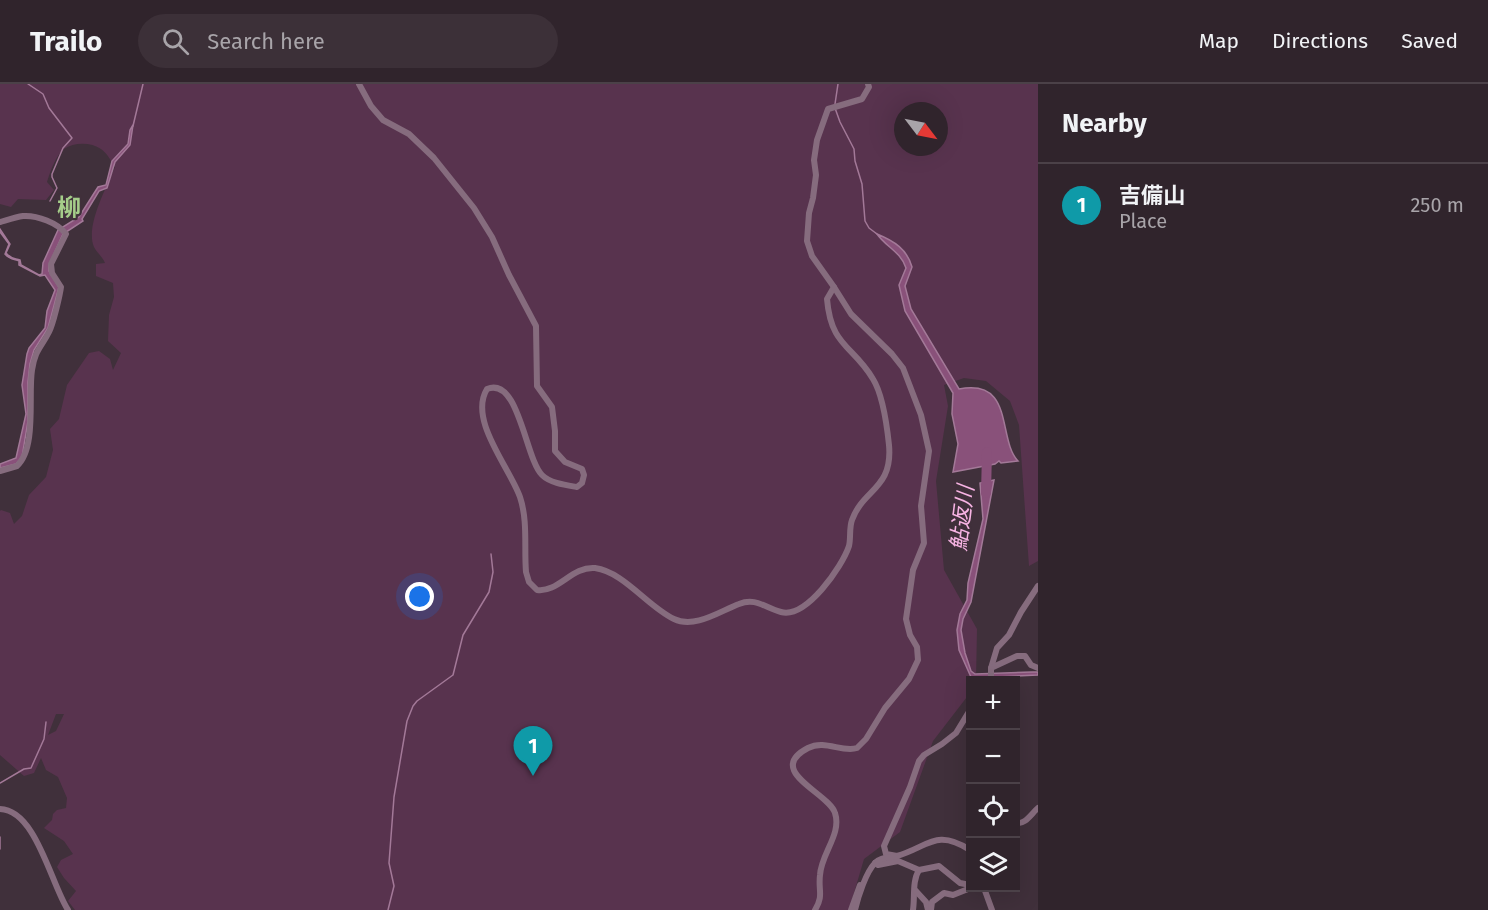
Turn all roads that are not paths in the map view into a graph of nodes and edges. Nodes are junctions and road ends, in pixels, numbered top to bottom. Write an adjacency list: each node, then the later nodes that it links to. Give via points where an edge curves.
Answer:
1 (359, 84): 4 (street, via 379,116 424,148 474,208 536,327 537,386 552,407 555,451 565,462 582,470 582,483 576,487 542,475 513,402 503,390 487,389 482,410 488,432 523,505 526,572 537,590 551,587 579,571 596,568 674,619 686,622 749,602 792,613 815,597 845,554 852,520 882,480 889,460 886,425 876,385 832,328 826,299)
2 (868, 84): 4 (street, via 862,99 828,109 817,140 807,241 812,256)
3 (0, 222): 5 (street, via 29,216 66,234 51,264 61,287 51,329 34,361 32,418 24,456 17,466)
4 (834, 287): 22 (street, via 851,314 903,368 921,415 929,451 921,506 924,543 914,570 906,619 918,651 916,666 857,748 809,747 792,765 801,781 836,815 835,831 820,870 821,898)
5 (0, 471)
6 (1038, 586): 8 (street, via 997,648)
7 (1038, 668): 8 (street, via 1023,655)
8 (991, 675)
9 (966, 717): 14 (street, via 956,733 919,761 884,846 886,854)
10 (1038, 808): 12 (street)
11 (0, 810): 21 (street, via 12,811 28,826)
12 (1020, 823)
13 (966, 845): 14 (street, via 929,841)
14 (897, 856): 15 (street, via 881,859)
15 (873, 866): 16 (street, via 898,861); 23 (street)
16 (918, 870): 17 (street, via 939,867); 18 (street)
17 (966, 884)
18 (915, 890): 24 (street); 25 (street)
19 (966, 890): 25 (street, via 953,895 944,893 932,902)
20 (985, 892): 26 (street)
21 (68, 910)
22 (815, 910)
23 (853, 910)
24 (913, 910)
25 (929, 910)
26 (992, 910)

